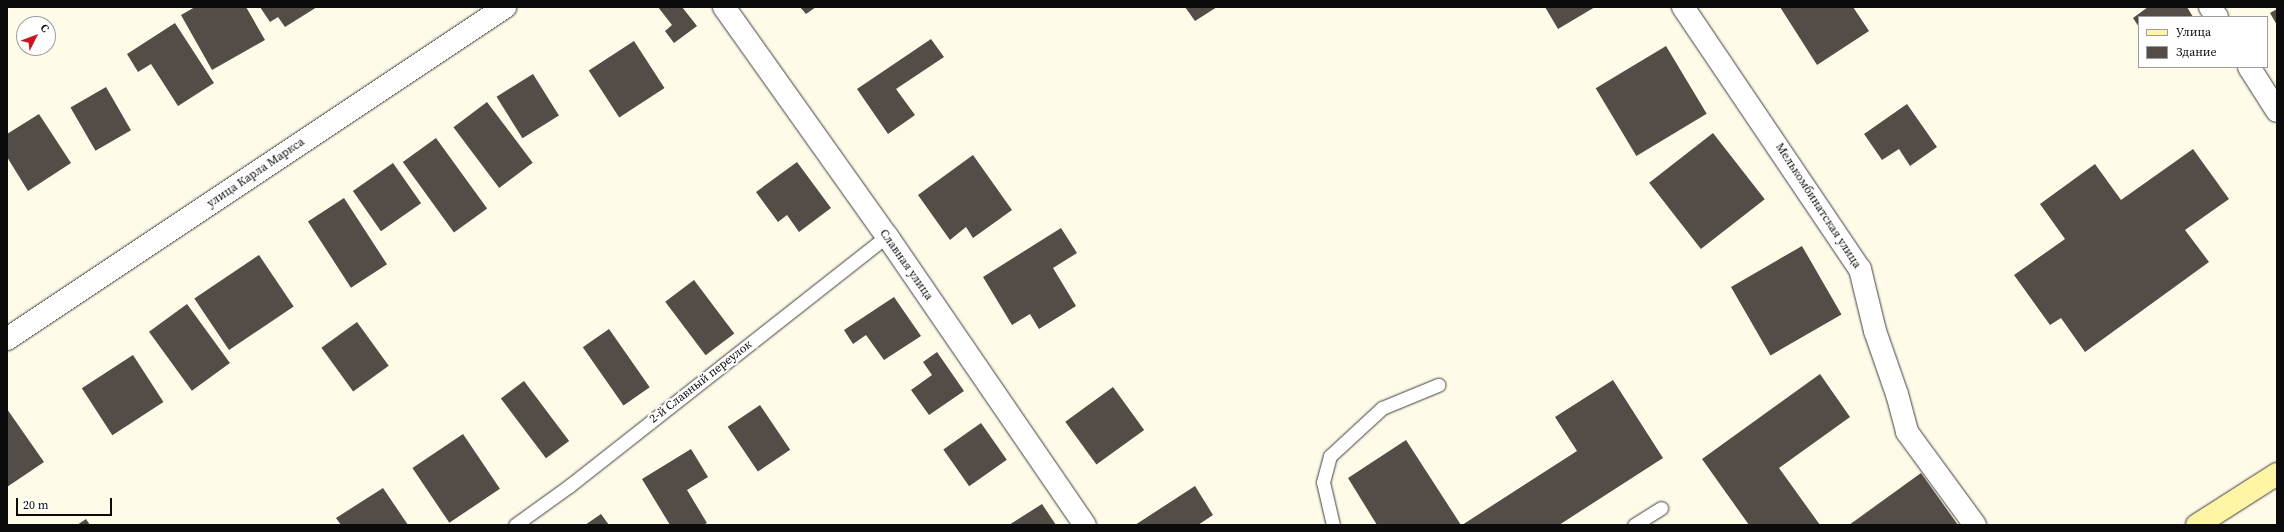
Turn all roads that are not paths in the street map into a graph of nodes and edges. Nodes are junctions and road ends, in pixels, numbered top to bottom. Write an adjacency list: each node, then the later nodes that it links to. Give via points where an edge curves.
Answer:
1 (505, 7): 9 (street, улица Карла Маркса)
2 (724, 7): 8 (street, Славная улица)
3 (1683, 7): 17 (street, Мелькомбинатская улица, via 1860,268 1875,331 1907,432)
4 (2210, 7): 5 (street)
5 (2216, 16)
6 (2250, 68): 7 (street)
7 (2277, 111)
8 (887, 236): 13 (lane, 2-й Славный переулок, via 569,486); 14 (street, Славная улица)
9 (7, 339)
10 (1438, 386): 15 (lane, via 1382,408 1330,456 1323,482)
11 (2277, 474): 18 (main road)
12 (1661, 508): 16 (lane)
13 (515, 525)
14 (1085, 525)
15 (1333, 525)
16 (1634, 525)
17 (1975, 525)
18 (2197, 525)

